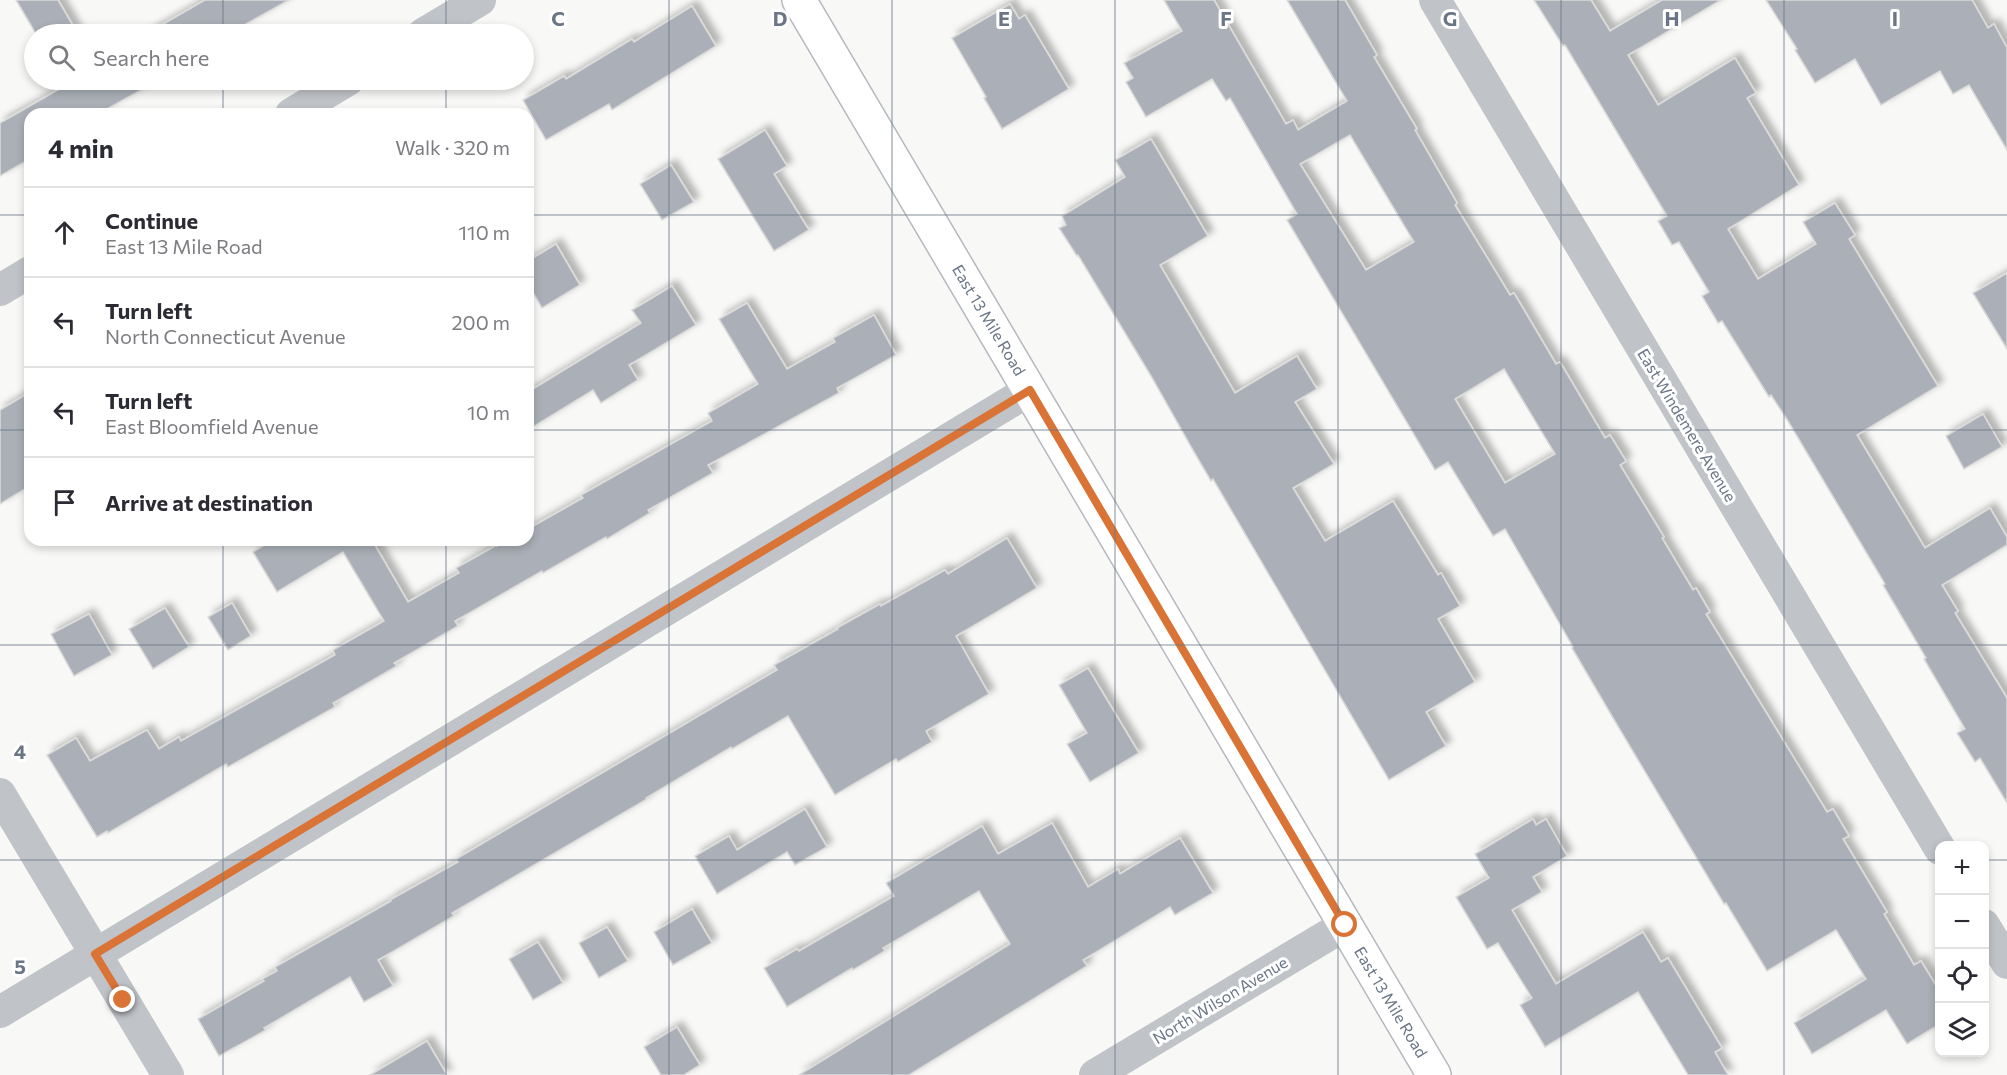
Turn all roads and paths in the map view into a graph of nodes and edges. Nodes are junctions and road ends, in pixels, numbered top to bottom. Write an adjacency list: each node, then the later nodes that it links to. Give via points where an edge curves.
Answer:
1 (480, 0): 4 (street)
2 (799, 0): 9 (main road, East 13 Mile Road)
3 (1435, 0): 11 (street, East Windemere Avenue)
4 (440, 24)
5 (331, 90): 6 (street)
6 (301, 108)
7 (24, 276): 8 (street)
8 (0, 290)
9 (1030, 390): 12 (main road, East 13 Mile Road); 14 (street)
10 (0, 794): 14 (street)
11 (1935, 841)
12 (1345, 925): 18 (street, North Wilson Avenue); 19 (main road, East 13 Mile Road)
13 (1989, 933): 15 (street)
14 (95, 954): 16 (street); 17 (street)
15 (2007, 963)
16 (0, 1012)
17 (168, 1075)
18 (1095, 1075)
19 (1434, 1075)

